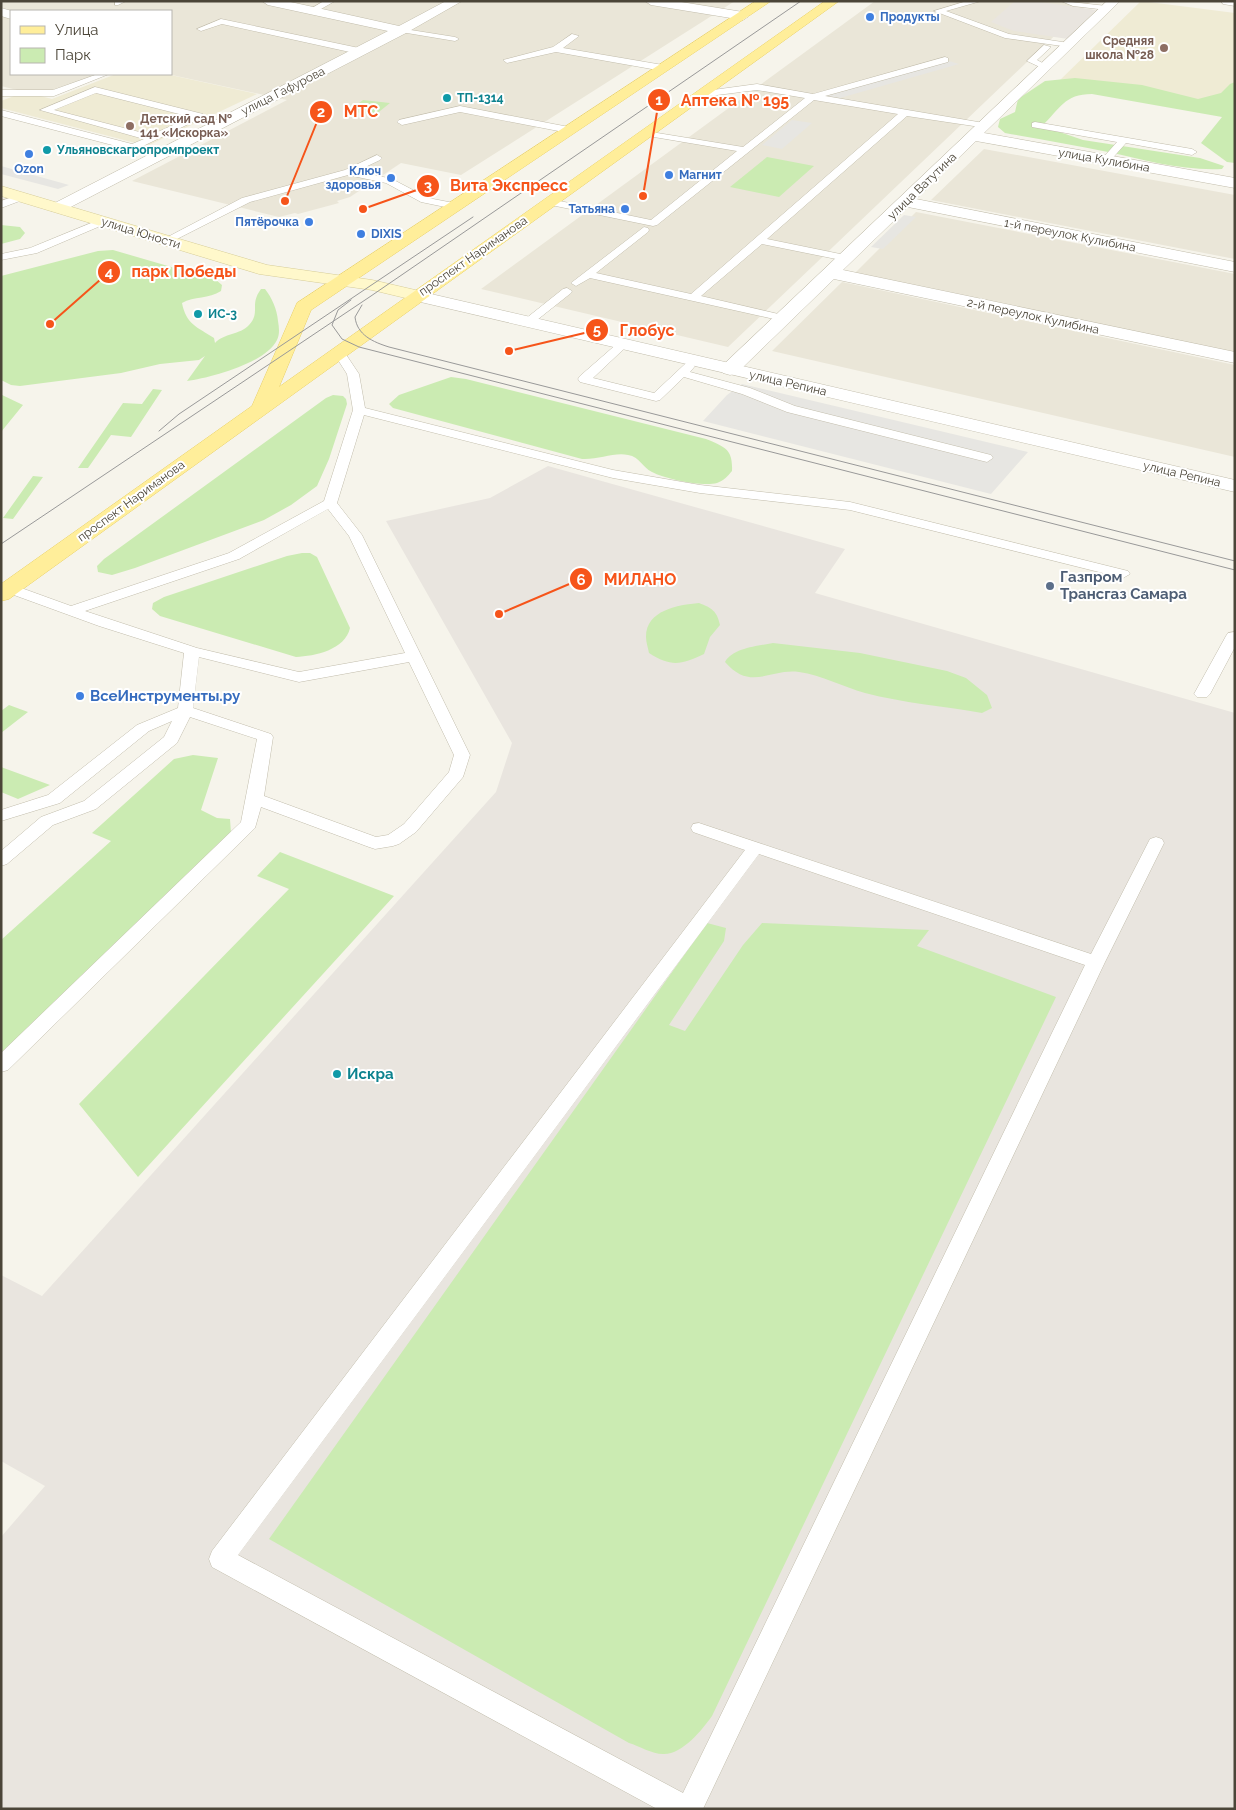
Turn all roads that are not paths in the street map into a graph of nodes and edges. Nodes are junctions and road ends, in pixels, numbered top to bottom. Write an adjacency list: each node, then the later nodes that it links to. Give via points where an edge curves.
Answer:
1 (268, 1): 12 (street)
2 (331, 1): 12 (lane)
3 (456, 1): 15 (street, улица Гафурова)
4 (651, 1): 13 (street)
5 (833, 1): 28 (main road, проспект Нариманова)
6 (977, 1): 18 (lane, via 938,11 1008,36)
7 (1065, 1): 11 (lane)
8 (1227, 1): 10 (street)
9 (762, 2): 13 (main road)
10 (1235, 2)
11 (1111, 4): 18 (street, улица Ватутина)
12 (311, 10): 15 (street)
13 (743, 16): 25 (main road)
14 (201, 29): 21 (lane, via 221,21)
15 (401, 30): 17 (lane); 21 (street, улица Гафурова)
16 (575, 36): 20 (lane)
17 (455, 39)
18 (1068, 45): 24 (street, улица Ватутина)
19 (1047, 47): 24 (lane, via 1031,62)
20 (556, 49): 22 (lane); 25 (lane)
21 (359, 51): 42 (street, улица Гафурова)
22 (507, 60)
23 (945, 60): 29 (lane)
24 (1046, 67): 35 (street, улица Ватутина)
25 (663, 68): 34 (main road)
26 (103, 75): 27 (lane, via 54,93)
27 (1, 93)
28 (702, 94): 29 (lane, via 757,87); 36 (main road, проспект Нариманова)
29 (812, 97): 31 (lane); 40 (lane)
30 (1, 113): 39 (lane)
31 (905, 113): 35 (lane); 56 (lane)
32 (402, 122): 34 (lane, via 460,109)
33 (1035, 125): 38 (lane)
34 (569, 130): 52 (main road)
35 (979, 131): 44 (street, улица Кулибина); 50 (street, улица Ватутина)
36 (648, 132): 40 (lane); 49 (main road, проспект Нариманова)
37 (152, 138): 37 (lane, via 200,116 96,90 46,110); 39 (lane)
38 (1124, 140): 41 (lane); 44 (lane)
39 (133, 147): 42 (lane)
40 (745, 150): 49 (lane, via 653,223)
41 (1192, 152)
42 (160, 154): 53 (street, улица Гафурова)
43 (377, 158): 45 (lane)
44 (1106, 160): 46 (street, улица Кулибина)
45 (348, 172): 52 (lane, via 389,181 425,200); 57 (lane, via 246,200)
46 (1235, 183)
47 (1, 191): 48 (main road, улица Юности)
48 (21, 197): 51 (lane); 53 (main road, улица Юности)
49 (550, 202): 66 (main road, проспект Нариманова)
50 (906, 202): 59 (street, улица Ватутина); 60 (street, 1-й переулок Кулибина)
51 (1, 205)
52 (455, 206): 63 (main road)
53 (56, 208): 54 (main road, улица Юности)
54 (101, 222): 57 (main road, улица Юности); 58 (lane, via 33,251)
55 (644, 230): 62 (lane)
56 (759, 240): 59 (lane); 67 (lane)
57 (165, 241): 63 (main road, улица Юности, via 265,270)
58 (1, 257)
59 (846, 258): 61 (street, улица Ватутина)
60 (1235, 267)
61 (831, 273): 68 (street, улица Ватутина); 72 (street, 2-й переулок Кулибина)
62 (588, 274): 64 (lane); 67 (lane)
63 (341, 281): 66 (main road, улица Репина); 75 (main road, via 302,307)
64 (576, 283)
65 (567, 290): 69 (lane)
66 (418, 296): 69 (street, улица Репина); 71 (main road, проспект Нариманова)
67 (693, 298): 68 (lane)
68 (783, 318): 74 (street, улица Ватутина)
69 (528, 322): 70 (street, улица Репина)
70 (623, 344): 73 (street, улица Репина); 73 (lane, via 584,379 656,397)
71 (339, 352): 75 (main road, проспект Нариманова); 76 (lane, via 353,374)
72 (1235, 358)
73 (688, 367): 74 (street, улица Репина); 77 (lane, via 791,409)
74 (730, 369): 78 (street, улица Репина)
75 (261, 407): 81 (main road, проспект Нариманова)
76 (360, 410): 79 (lane); 80 (lane, via 613,474 700,489 850,506)
77 (986, 458)
78 (1235, 486)
79 (330, 503): 82 (lane, via 234,556); 85 (lane, via 355,535)
80 (1123, 574)
81 (5, 591): 82 (lane)
82 (71, 611): 84 (lane)
83 (1235, 636): 86 (lane)
84 (192, 651): 85 (lane, via 299,676); 87 (lane)
85 (415, 656): 88 (lane, via 462,754 457,773 410,828 394,840 375,843)
86 (1202, 694)
87 (185, 710): 88 (lane, via 264,737); 89 (lane, via 143,728 54,800); 93 (lane, via 170,740 90,805 47,821)
88 (255, 800): 95 (lane, via 249,824)
89 (1, 816)
90 (699, 828): 92 (lane)
91 (1156, 843): 94 (lane)
92 (756, 847): 94 (lane); 96 (lane, via 221,1559)
93 (1, 860)
94 (1096, 962): 96 (lane)
95 (1, 1064)
96 (687, 1809)

